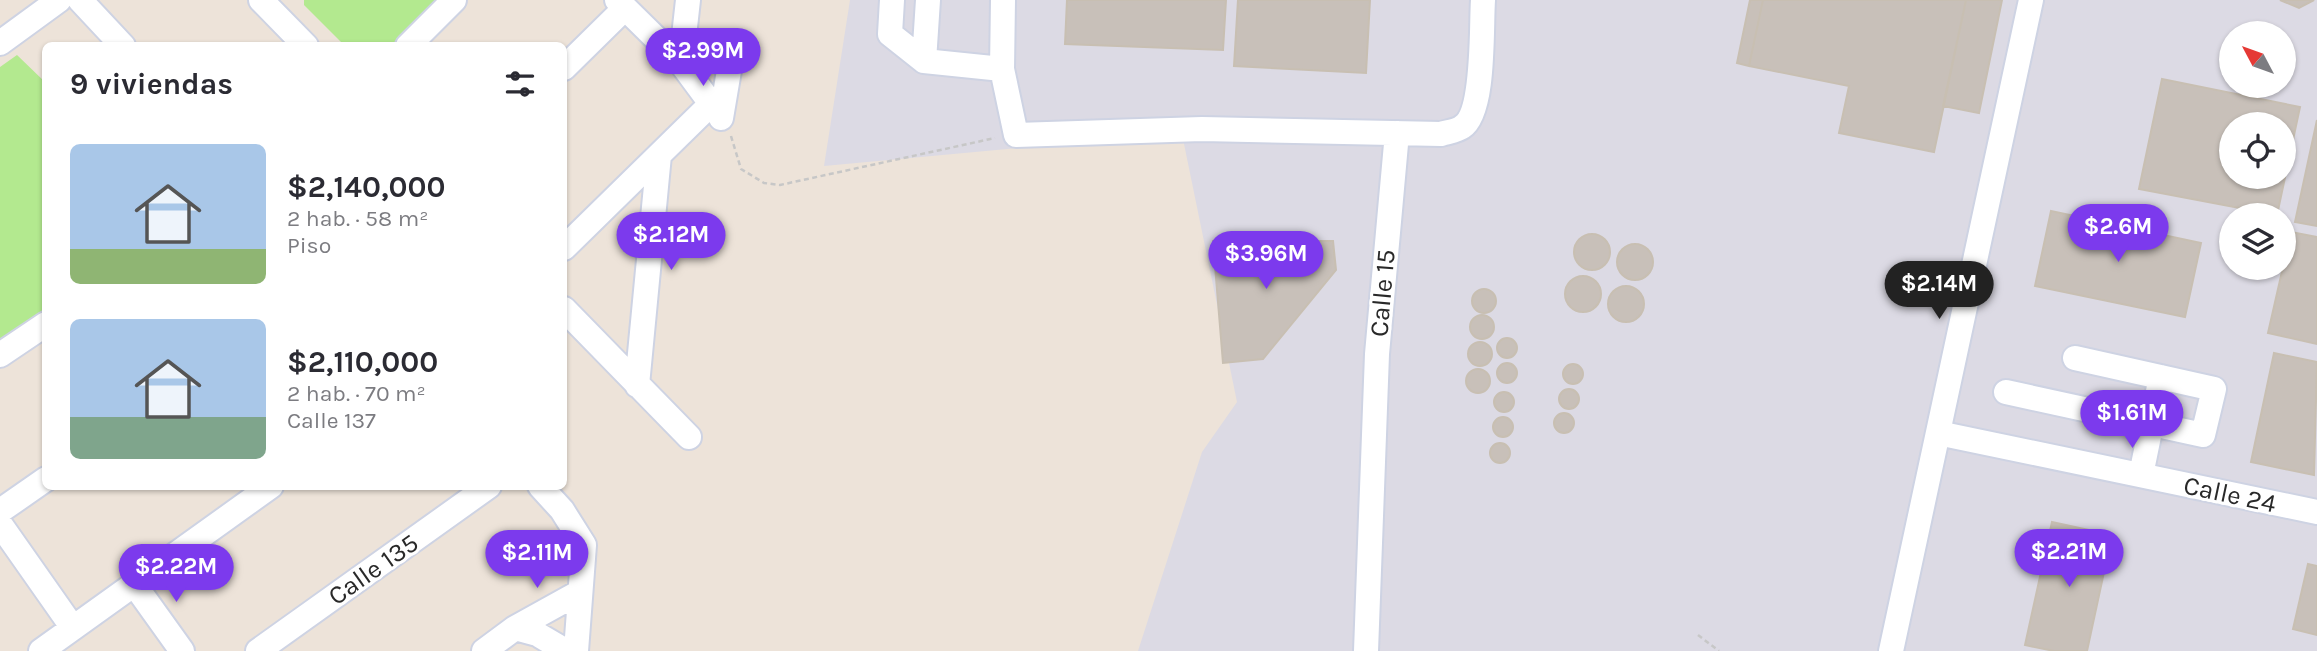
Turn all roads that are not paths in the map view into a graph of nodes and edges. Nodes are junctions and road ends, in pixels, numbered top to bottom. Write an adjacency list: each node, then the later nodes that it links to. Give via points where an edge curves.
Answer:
1 (59, 0): 15 (street)
2 (80, 0): 12 (street)
3 (454, 0): 14 (street)
4 (688, 0): 17 (street)
5 (892, 0): 16 (street, via 890,34)
6 (928, 0): 16 (street)
7 (1003, 0): 19 (street)
8 (1483, 0): 21 (street, via 1472,116 1462,127 1441,134)
9 (2031, 0): 32 (street)
10 (273, 4): 13 (street)
11 (621, 4): 17 (street); 18 (street)
12 (119, 42)
13 (303, 42)
14 (412, 42)
15 (0, 43)
16 (924, 61): 19 (street)
17 (681, 63): 20 (street); 20 (street, via 733,47)
18 (567, 65)
19 (1002, 69): 21 (street, via 1016,135 1202,129)
20 (716, 111): 22 (street)
21 (1397, 133): 52 (street, Calle 15, via 1377,354)
22 (659, 155): 23 (street); 29 (street)
23 (567, 245)
24 (567, 312): 29 (street)
25 (42, 327): 26 (street)
26 (0, 355)
27 (2076, 358): 28 (street)
28 (2161, 377): 31 (street); 31 (street, via 2214,389 2203,435)
29 (638, 385): 33 (street)
30 (2006, 392): 31 (street)
31 (2151, 424): 34 (street)
32 (1938, 433): 34 (street, Calle 24); 53 (street)
33 (689, 437)
34 (2141, 475): 40 (street, Calle 24)
35 (42, 482): 39 (street)
36 (265, 490): 42 (street)
37 (483, 490): 48 (street, Calle 135)
38 (544, 490): 43 (street, via 584,545)
39 (0, 511)
40 (2317, 512)
41 (0, 524): 44 (street)
42 (134, 584): 44 (street); 47 (street)
43 (580, 592): 45 (street); 51 (street)
44 (74, 628): 46 (street)
45 (515, 628): 49 (street); 50 (street, via 537,634)
46 (41, 651)
47 (182, 651)
48 (258, 651)
49 (484, 651)
50 (566, 651)
51 (576, 651)
52 (1366, 651)
53 (1891, 651)

